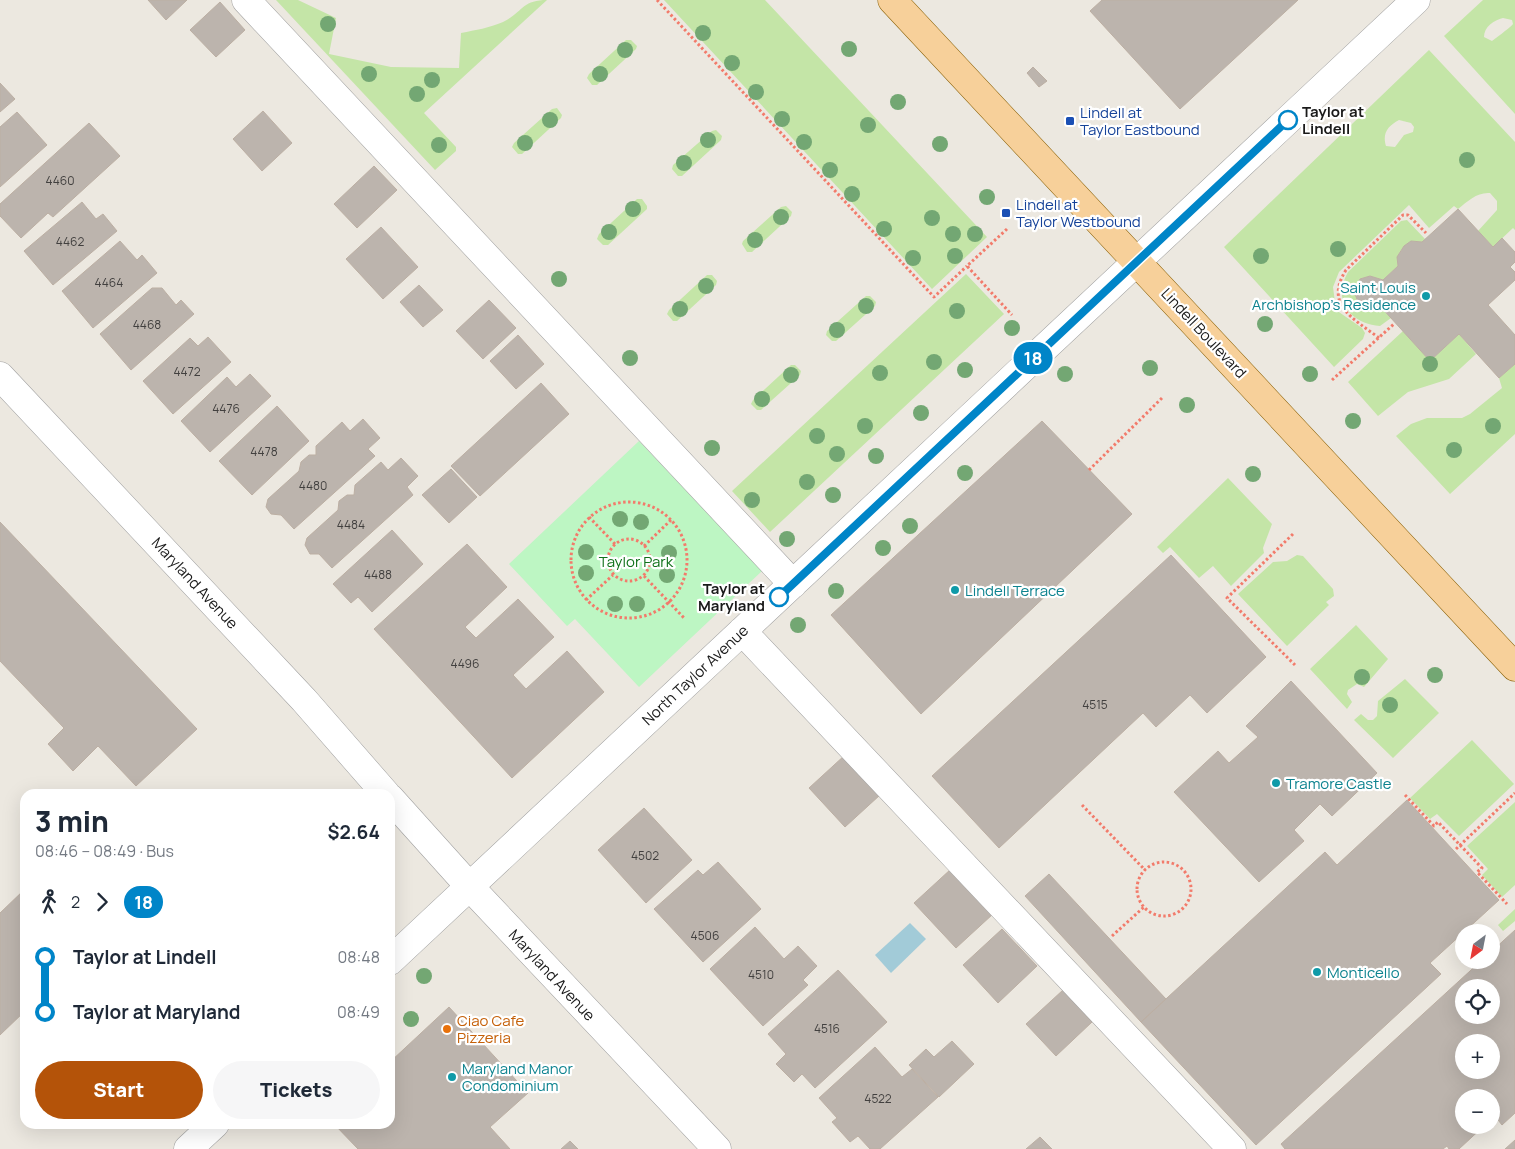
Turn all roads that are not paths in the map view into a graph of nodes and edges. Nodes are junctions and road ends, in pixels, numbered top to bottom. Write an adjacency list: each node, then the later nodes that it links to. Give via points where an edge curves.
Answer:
1 (246, 0): 6 (street)
2 (892, 0): 4 (main road, Lindell Boulevard)
3 (1416, 0): 4 (street, North Taylor Avenue)
4 (1137, 261): 6 (street, North Taylor Avenue); 8 (main road, Lindell Boulevard)
5 (0, 376): 9 (street, Maryland Avenue, via 304,700)
6 (793, 584): 7 (street, North Taylor Avenue)
7 (742, 631): 11 (street, North Taylor Avenue); 16 (street)
8 (1515, 666)
9 (382, 789)
10 (395, 804): 11 (street, Maryland Avenue)
11 (470, 887): 12 (street, North Taylor Avenue); 15 (street, Maryland Avenue)
12 (395, 956)
13 (210, 1129): 14 (street)
14 (188, 1149)
15 (717, 1149)
16 (1232, 1149)

